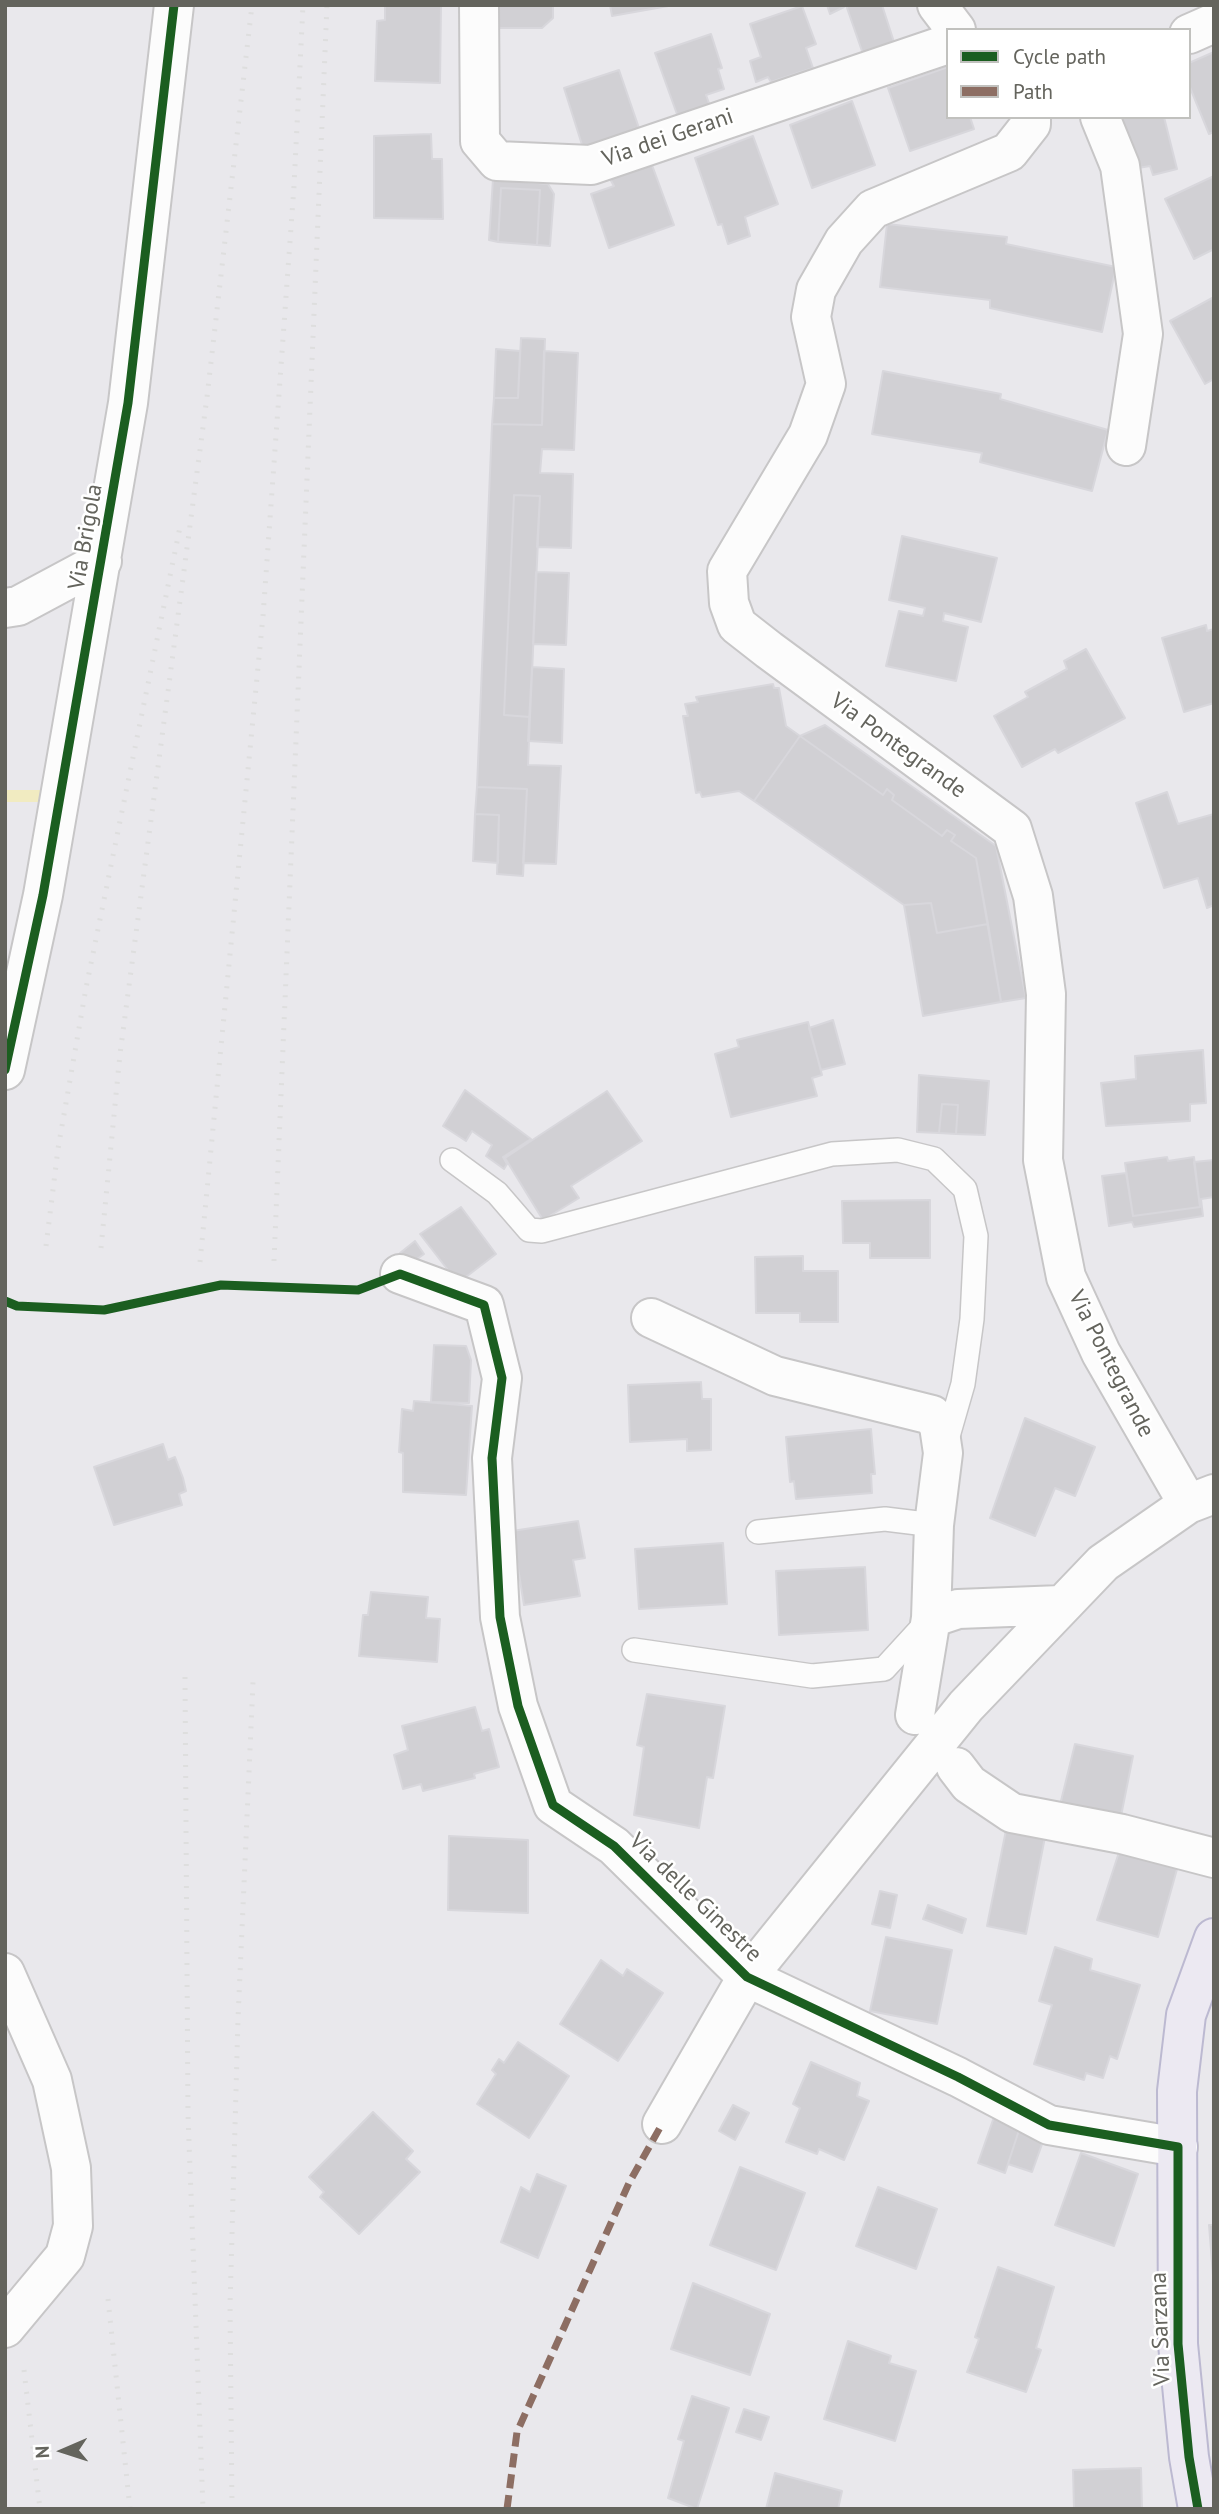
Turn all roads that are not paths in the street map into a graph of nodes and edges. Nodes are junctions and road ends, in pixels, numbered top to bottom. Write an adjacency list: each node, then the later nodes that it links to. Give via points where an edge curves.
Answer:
1 (174, 5): 11 (street, Via Brigola, via 128,403)
2 (479, 5): 7 (street, Via dei Gerani, via 480,141 497,161 590,165)
3 (937, 5): 5 (street)
4 (1214, 23): 6 (street)
5 (954, 28)
6 (1191, 33)
7 (946, 45)
8 (1031, 119): 18 (street, Via Pontegrande, via 1009,152 873,209 844,241 816,290 811,317 826,384 808,435 727,571 729,603 737,625 1012,829 1033,896 1046,994 1043,1160 1066,1277 1101,1353)
9 (1101, 119): 10 (street, via 1120,166 1143,334)
10 (1126, 446)
11 (102, 561): 12 (street, via 18,606); 13 (street, Via Brigola, via 43,895)
12 (5, 608)
13 (5, 1070)
14 (452, 1160): 17 (lane, via 497,1193 529,1230 542,1231 832,1154 898,1150 934,1159 965,1189 976,1236 963,1384)
15 (400, 1274): 29 (street, Via delle Ginestre, via 484,1305 502,1378 492,1458 500,1617 518,1706 553,1805 614,1846)
16 (651, 1318): 17 (street, via 775,1377 932,1415 939,1426)
17 (943, 1453): 19 (street)
18 (1201, 1499): 21 (street, via 1103,1563)
19 (934, 1525): 20 (lane, via 885,1520); 22 (street)
20 (758, 1532)
21 (1061, 1605): 22 (street, via 958,1609); 29 (street, via 924,1756)
22 (930, 1618): 23 (lane, via 884,1669 812,1676); 24 (street)
23 (634, 1650)
24 (915, 1715)
25 (956, 1767): 26 (street, via 969,1784 1012,1813)
26 (1214, 1858)
27 (1214, 1938): 31 (main road, Via Sarzana, via 1185,2015 1177,2091)
28 (5, 1973): 32 (street, via 52,2080 71,2168 73,2226 65,2256)
29 (747, 1978): 30 (street); 31 (street, Via delle Ginestre, via 1049,2125)
30 (662, 2124)
31 (1178, 2147): 33 (main road, Via Sarzana, via 1178,2344)
32 (5, 2328)
33 (1198, 2509)

